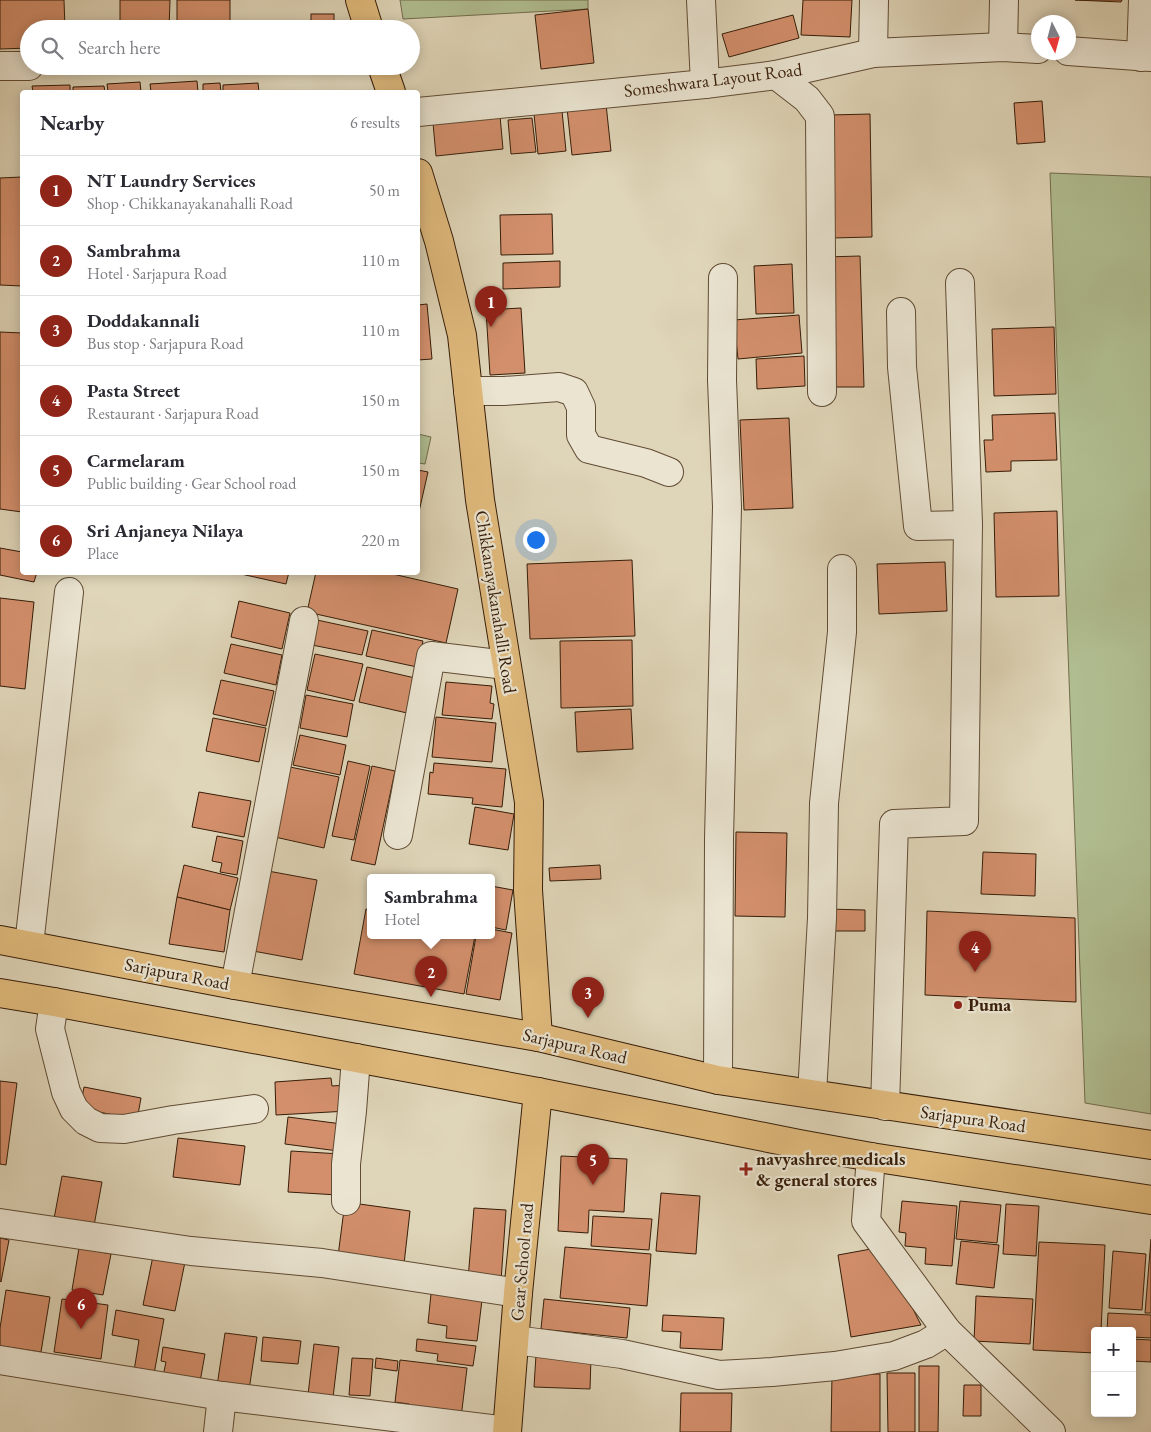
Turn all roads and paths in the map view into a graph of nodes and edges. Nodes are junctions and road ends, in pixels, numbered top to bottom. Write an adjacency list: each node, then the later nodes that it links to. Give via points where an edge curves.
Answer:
1 (360, 0): 6 (main road)
2 (701, 0): 16 (street)
3 (874, 0): 10 (street)
4 (1004, 0): 7 (street)
5 (1143, 0): 11 (street)
6 (366, 20)
7 (1003, 47): 8 (street, Someshwara Layout Road); 10 (street, Someshwara Layout Road)
8 (1031, 49)
9 (1076, 52): 11 (street)
10 (873, 53): 15 (street, Someshwara Layout Road)
11 (1146, 57)
12 (0, 66): 13 (street)
13 (20, 66)
14 (385, 75): 17 (main road)
15 (776, 75): 16 (street, Someshwara Layout Road); 24 (street, via 808,99 820,116)
16 (705, 84): 18 (street, Someshwara Layout Road)
17 (390, 90)
18 (420, 112)
19 (420, 179): 23 (main road, Chikkanayakanahalli Road, via 462,335)
20 (723, 278): 39 (street, via 722,380 727,507 719,839)
21 (960, 283): 26 (street)
22 (901, 312): 26 (street, via 902,366 918,526)
23 (468, 391): 25 (street, via 559,388 574,392 581,407 581,435 589,449); 30 (main road, Chikkanayakanahalli Road, via 480,500)
24 (822, 392)
25 (669, 472)
26 (968, 525): 42 (street, via 964,821 894,824)
27 (842, 570): 41 (street, via 842,632 824,803 822,918)
28 (69, 592): 33 (street)
29 (304, 621): 34 (street)
30 (506, 665): 31 (street, via 431,656); 37 (main road, Chikkanayakanahalli Road, via 529,802 528,890)
31 (398, 835)
32 (0, 940): 33 (main road, Sarjapura Road)
33 (29, 945): 34 (main road, Sarjapura Road)
34 (235, 985): 37 (main road, Sarjapura Road)
35 (0, 993): 36 (main road)
36 (54, 1002): 38 (main road); 43 (street, via 50,1029 66,1092 74,1109 86,1121 100,1128 124,1129)
37 (538, 1036): 39 (main road, Sarjapura Road)
38 (356, 1058): 40 (main road); 47 (street, via 346,1164)
39 (718, 1080): 41 (main road, Sarjapura Road)
40 (538, 1092): 45 (main road); 49 (main road, Gear School road)
41 (812, 1094): 42 (main road, Sarjapura Road)
42 (885, 1106): 44 (main road, Sarjapura Road)
43 (254, 1109)
44 (1151, 1145)
45 (872, 1157): 46 (main road); 50 (street, via 866,1221)
46 (1151, 1200)
47 (346, 1202)
48 (0, 1223): 49 (street, via 191,1251 322,1263)
49 (518, 1293): 51 (main road, Gear School road)
50 (947, 1331): 51 (street, via 926,1344 894,1356 772,1372 719,1375 622,1354); 56 (street)
51 (515, 1340): 55 (main road, Gear School road)
52 (0, 1360): 53 (street)
53 (222, 1396): 54 (street); 55 (street)
54 (218, 1432)
55 (507, 1432)
56 (1051, 1432)

